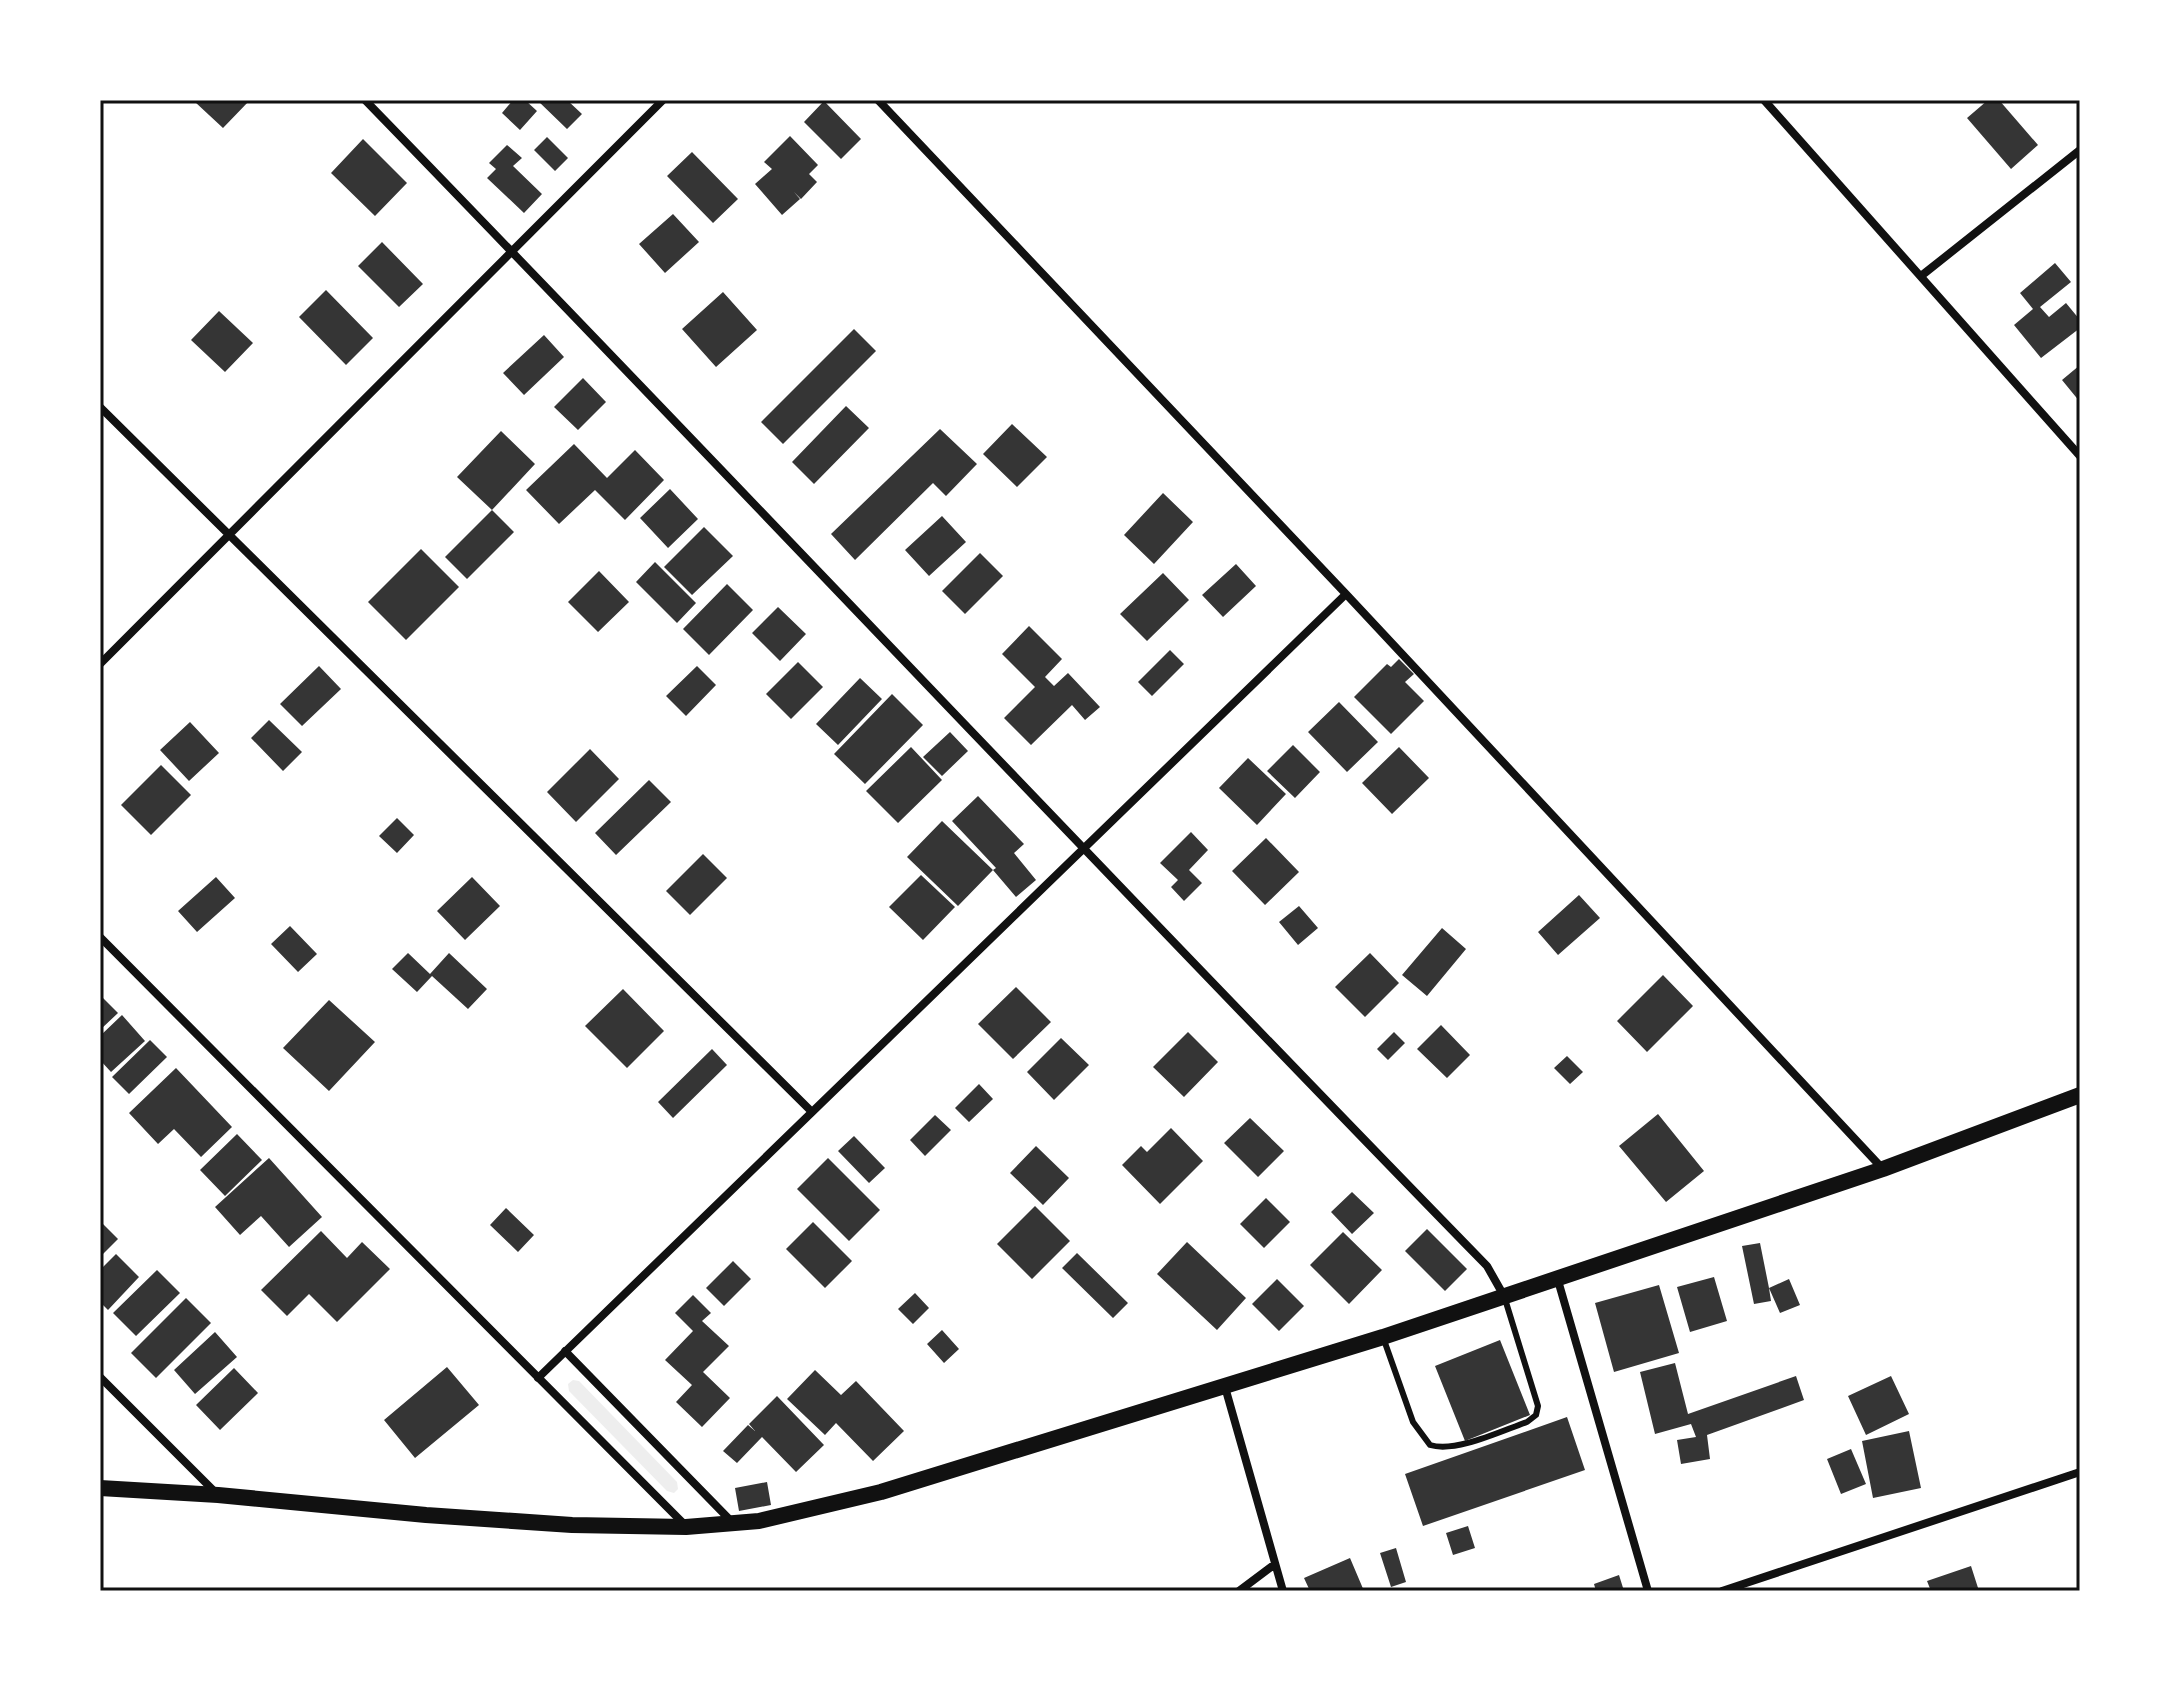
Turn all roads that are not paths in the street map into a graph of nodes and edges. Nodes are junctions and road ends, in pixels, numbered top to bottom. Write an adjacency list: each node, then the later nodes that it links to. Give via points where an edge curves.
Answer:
1 (365, 100): 6 (street)
2 (663, 100): 6 (street)
3 (878, 100): 11 (street)
4 (1764, 100): 7 (street)
5 (2080, 150): 7 (street)
6 (512, 251): 10 (street); 13 (street)
7 (1921, 276): 9 (street)
8 (100, 407): 10 (street)
9 (2080, 456)
10 (229, 536): 12 (street); 16 (street)
11 (1346, 594): 13 (street); 17 (street)
12 (100, 664)
13 (1085, 847): 16 (street); 19 (street, via 1487,1266)
14 (100, 937): 23 (street)
15 (2080, 1095): 17 (main road)
16 (812, 1112): 21 (street)
17 (1883, 1169): 18 (main road)
18 (1557, 1277): 19 (main road); 33 (street)
19 (1504, 1296): 20 (main road); 20 (lane, via 1538,1406 1527,1422 1462,1444 1430,1445 1413,1422)
20 (1383, 1337): 24 (main road)
21 (565, 1351): 23 (street); 28 (street)
22 (100, 1377): 27 (street)
23 (538, 1378): 29 (street)
24 (1225, 1387): 28 (main road, via 881,1492); 30 (street)
25 (2080, 1472): 34 (street)
26 (100, 1488): 27 (main road)
27 (218, 1495): 29 (main road, via 572,1525)
28 (734, 1524): 29 (main road)
29 (686, 1527)
30 (1275, 1564): 31 (street); 32 (street)
31 (1239, 1591)
32 (1283, 1591)
33 (1648, 1591)
34 (1722, 1591)

